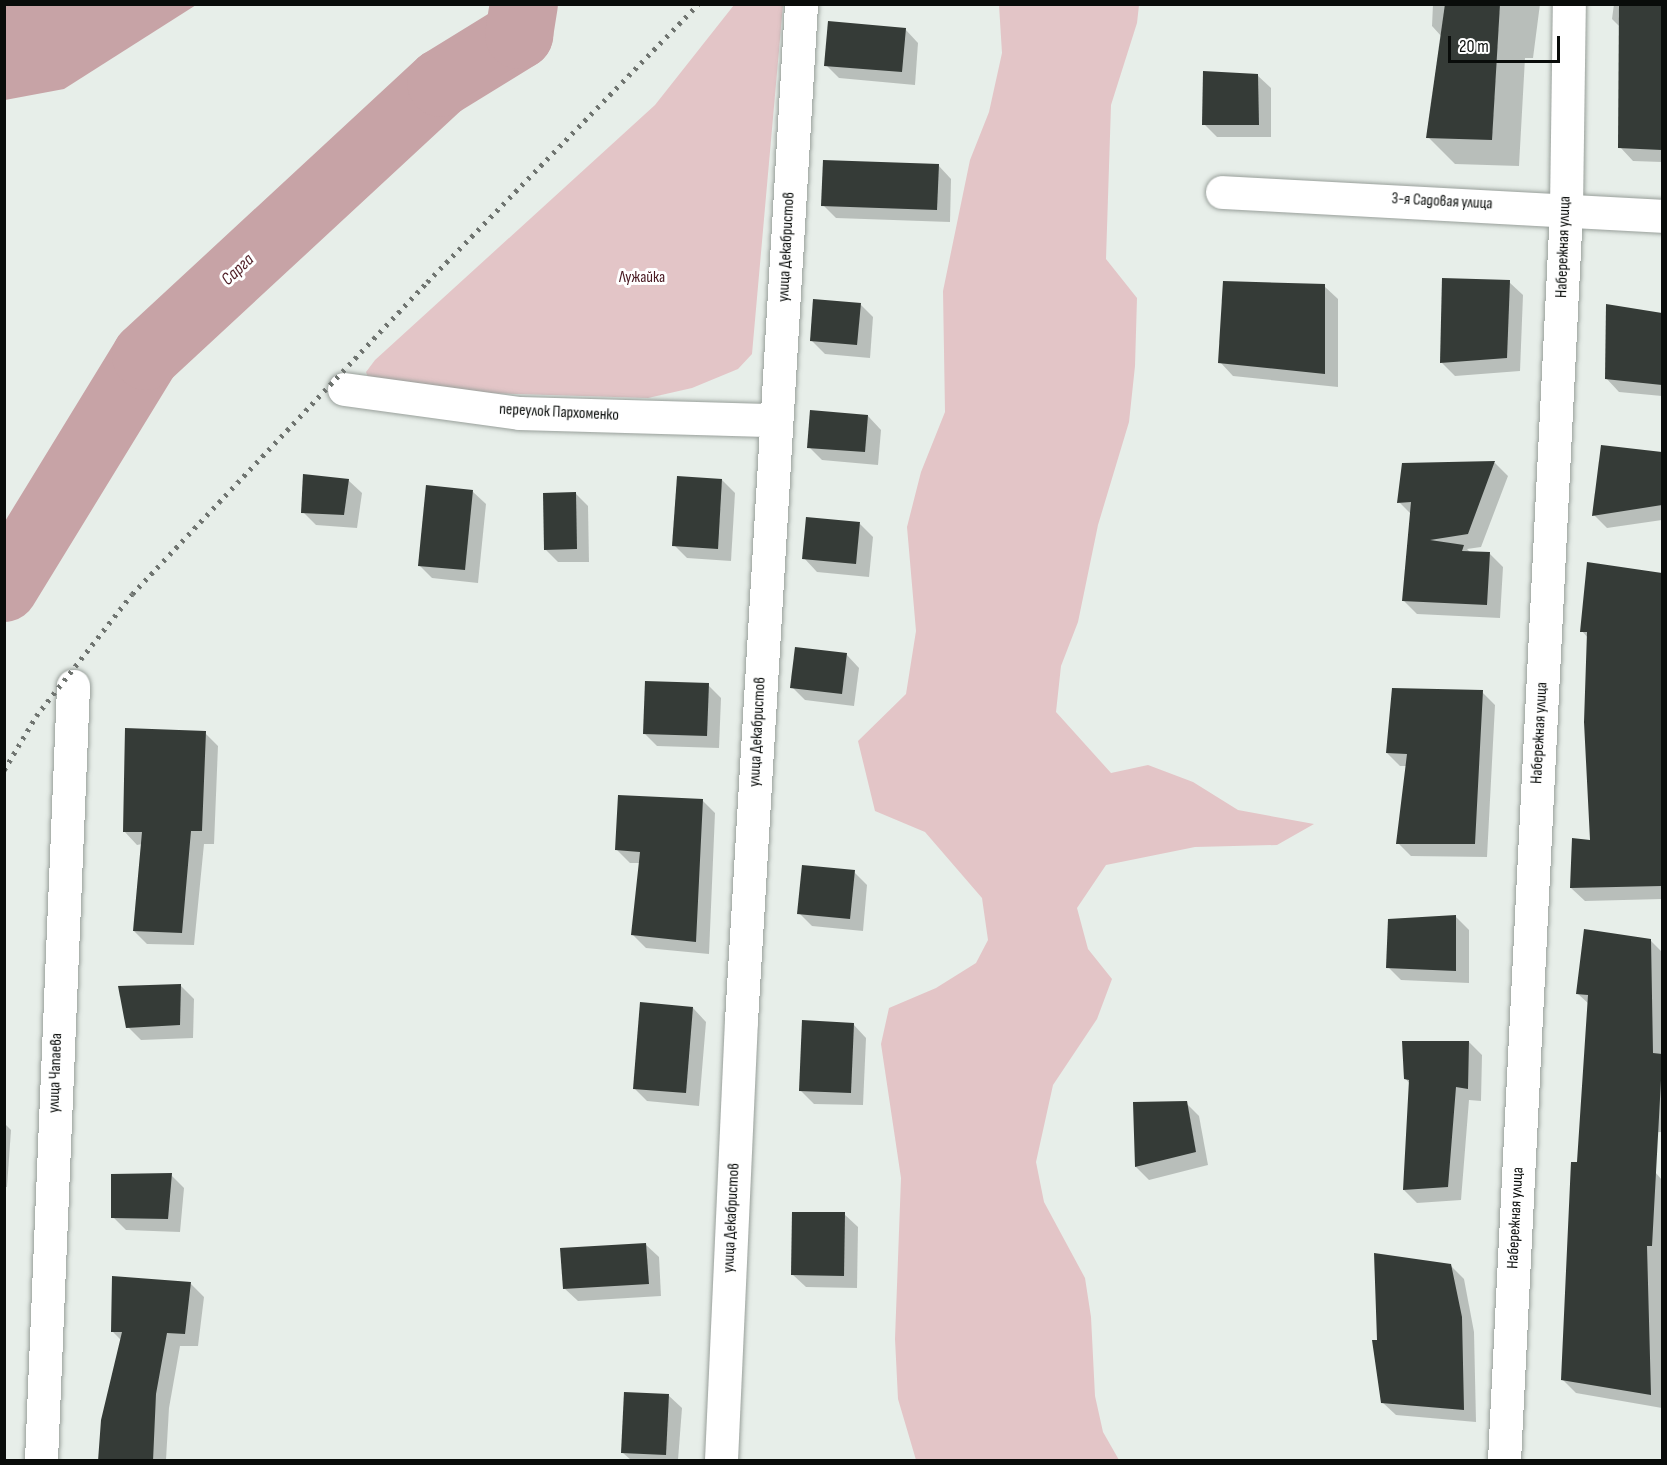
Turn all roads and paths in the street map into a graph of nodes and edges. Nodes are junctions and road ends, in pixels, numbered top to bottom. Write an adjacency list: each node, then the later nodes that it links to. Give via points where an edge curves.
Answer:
1 (801, 4): 7 (street, улица Декабристов)
2 (1569, 4): 4 (street, Набережная улица)
3 (1222, 192): 4 (street, 3-я Садовая улица)
4 (1566, 208): 5 (street, 3-я Садовая улица); 11 (street, Набережная улица)
5 (1662, 216)
6 (344, 389): 7 (street, переулок Пархоменко, via 519,413)
7 (776, 420): 10 (street, улица Декабристов, via 741,1009)
8 (73, 686): 9 (street, улица Чапаева)
9 (41, 1461)
10 (721, 1461)
11 (1504, 1461)

